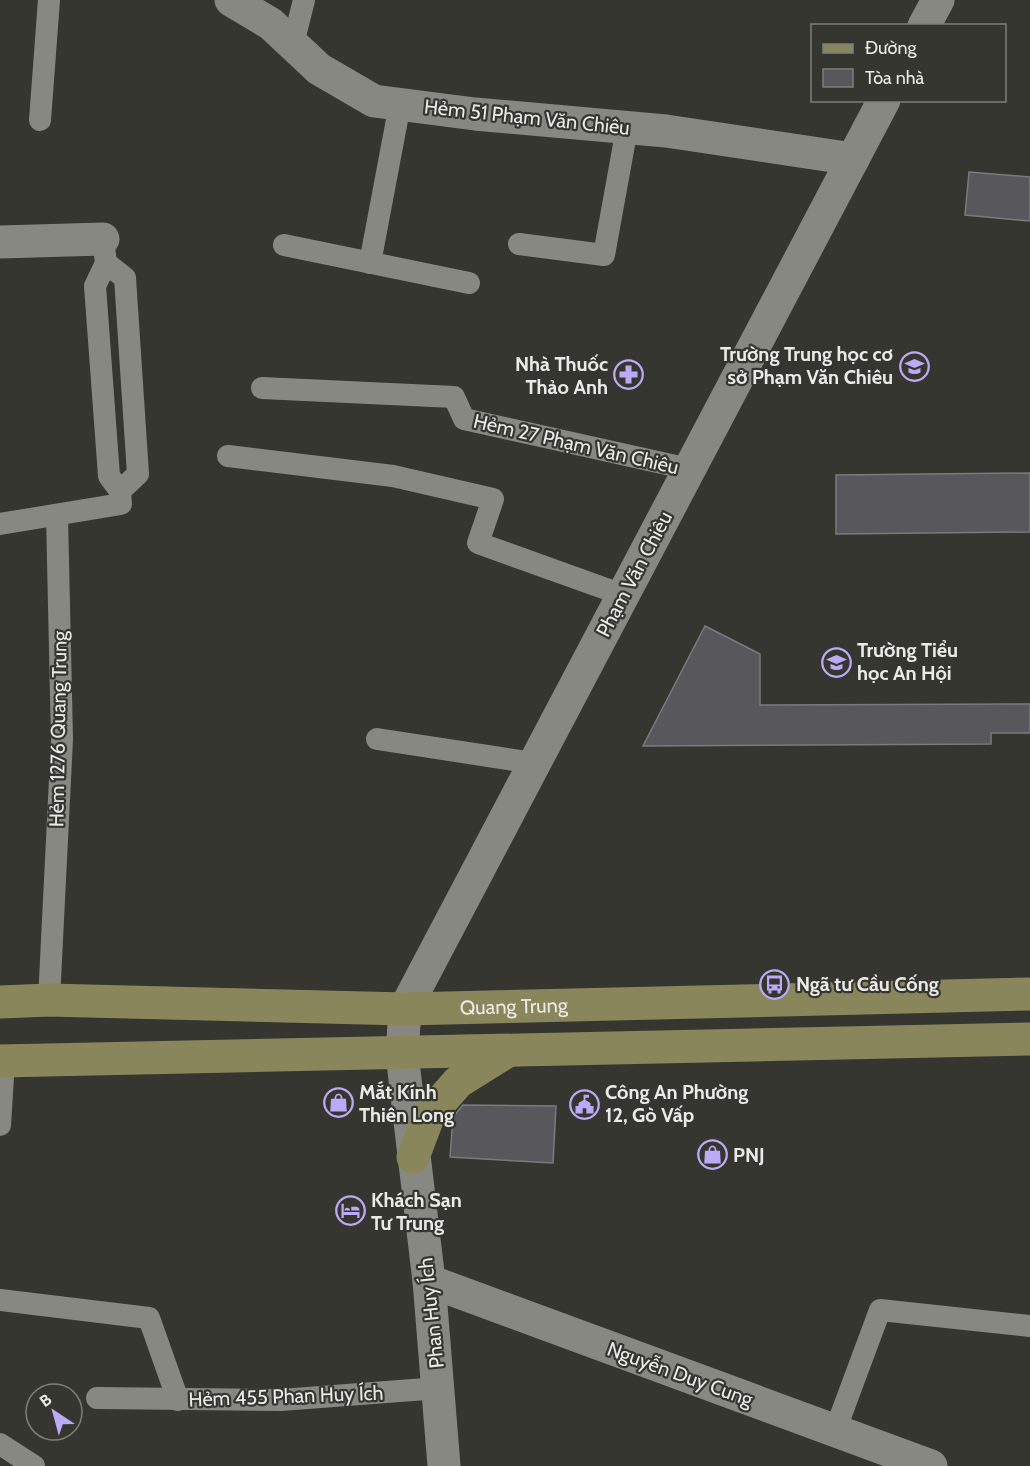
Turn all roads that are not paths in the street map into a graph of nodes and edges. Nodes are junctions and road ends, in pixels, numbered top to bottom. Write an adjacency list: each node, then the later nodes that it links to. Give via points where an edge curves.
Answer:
1 (49, 0): 9 (lane)
2 (231, 0): 6 (main road, Hẻm 51 Phạm Văn Chiêu, via 271,24)
3 (304, 0): 6 (lane)
4 (938, 0): 5 (main road)
5 (925, 24)
6 (293, 44): 8 (main road, Hẻm 51 Phạm Văn Chiêu, via 319,69 374,100)
7 (883, 102): 11 (main road, Phạm Văn Chiêu)
8 (400, 104): 10 (main road, Hẻm 51 Phạm Văn Chiêu); 16 (lane)
9 (40, 120)
10 (627, 128): 11 (main road, Hẻm 51 Phạm Văn Chiêu); 13 (lane, via 604,255)
11 (853, 159): 22 (main road, Phạm Văn Chiêu)
12 (0, 242): 15 (main road)
13 (519, 244)
14 (284, 245): 16 (lane)
15 (105, 251): 18 (lane, via 125,278); 19 (lane, via 95,286)
16 (370, 263): 17 (lane)
17 (469, 282)
18 (131, 370): 19 (lane); 23 (lane, via 138,474)
19 (102, 371): 23 (lane, via 109,476)
20 (262, 388): 22 (lane, Hẻm 27 Phạm Văn Chiêu, via 454,397 464,419)
21 (228, 456): 26 (lane, via 393,476 493,499 478,543)
22 (689, 470): 26 (main road, Phạm Văn Chiêu)
23 (120, 491): 24 (lane, via 121,504)
24 (57, 516): 25 (lane); 30 (lane, Hẻm 1276 Quang Trung, via 62,739)
25 (0, 524)
26 (622, 596): 28 (main road, Phạm Văn Chiêu)
27 (377, 739): 28 (lane)
28 (534, 763): 32 (main road, Phạm Văn Chiêu)
29 (1030, 994): 32 (main road, Quang Trung)
30 (49, 1000): 31 (main road, Quang Trung); 32 (main road, Quang Trung)
31 (0, 1002)
32 (405, 1009): 35 (main road, Phạm Văn Chiêu)
33 (1030, 1039): 34 (main road)
34 (507, 1052): 35 (main road); 38 (main road, via 458,1082 429,1115)
35 (402, 1054): 36 (main road); 38 (main road, Phan Huy Ích)
36 (2, 1061): 37 (lane)
37 (0, 1125)
38 (413, 1157): 39 (main road, Phan Huy Ích)
39 (429, 1281): 42 (main road, Phan Huy Ích); 45 (main road, Nguyễn Duy Cung)
40 (0, 1300): 44 (lane, via 149,1318)
41 (1030, 1326): 45 (lane, via 880,1310)
42 (439, 1388): 44 (lane, Hẻm 455 Phan Huy Ích, via 281,1400); 48 (main road, Phan Huy Ích)
43 (96, 1398): 44 (lane, Hẻm 455 Phan Huy Ích)
44 (178, 1400)
45 (835, 1431): 49 (main road, Nguyễn Duy Cung)
46 (0, 1444): 47 (lane)
47 (34, 1466)
48 (444, 1466)
49 (931, 1466)

